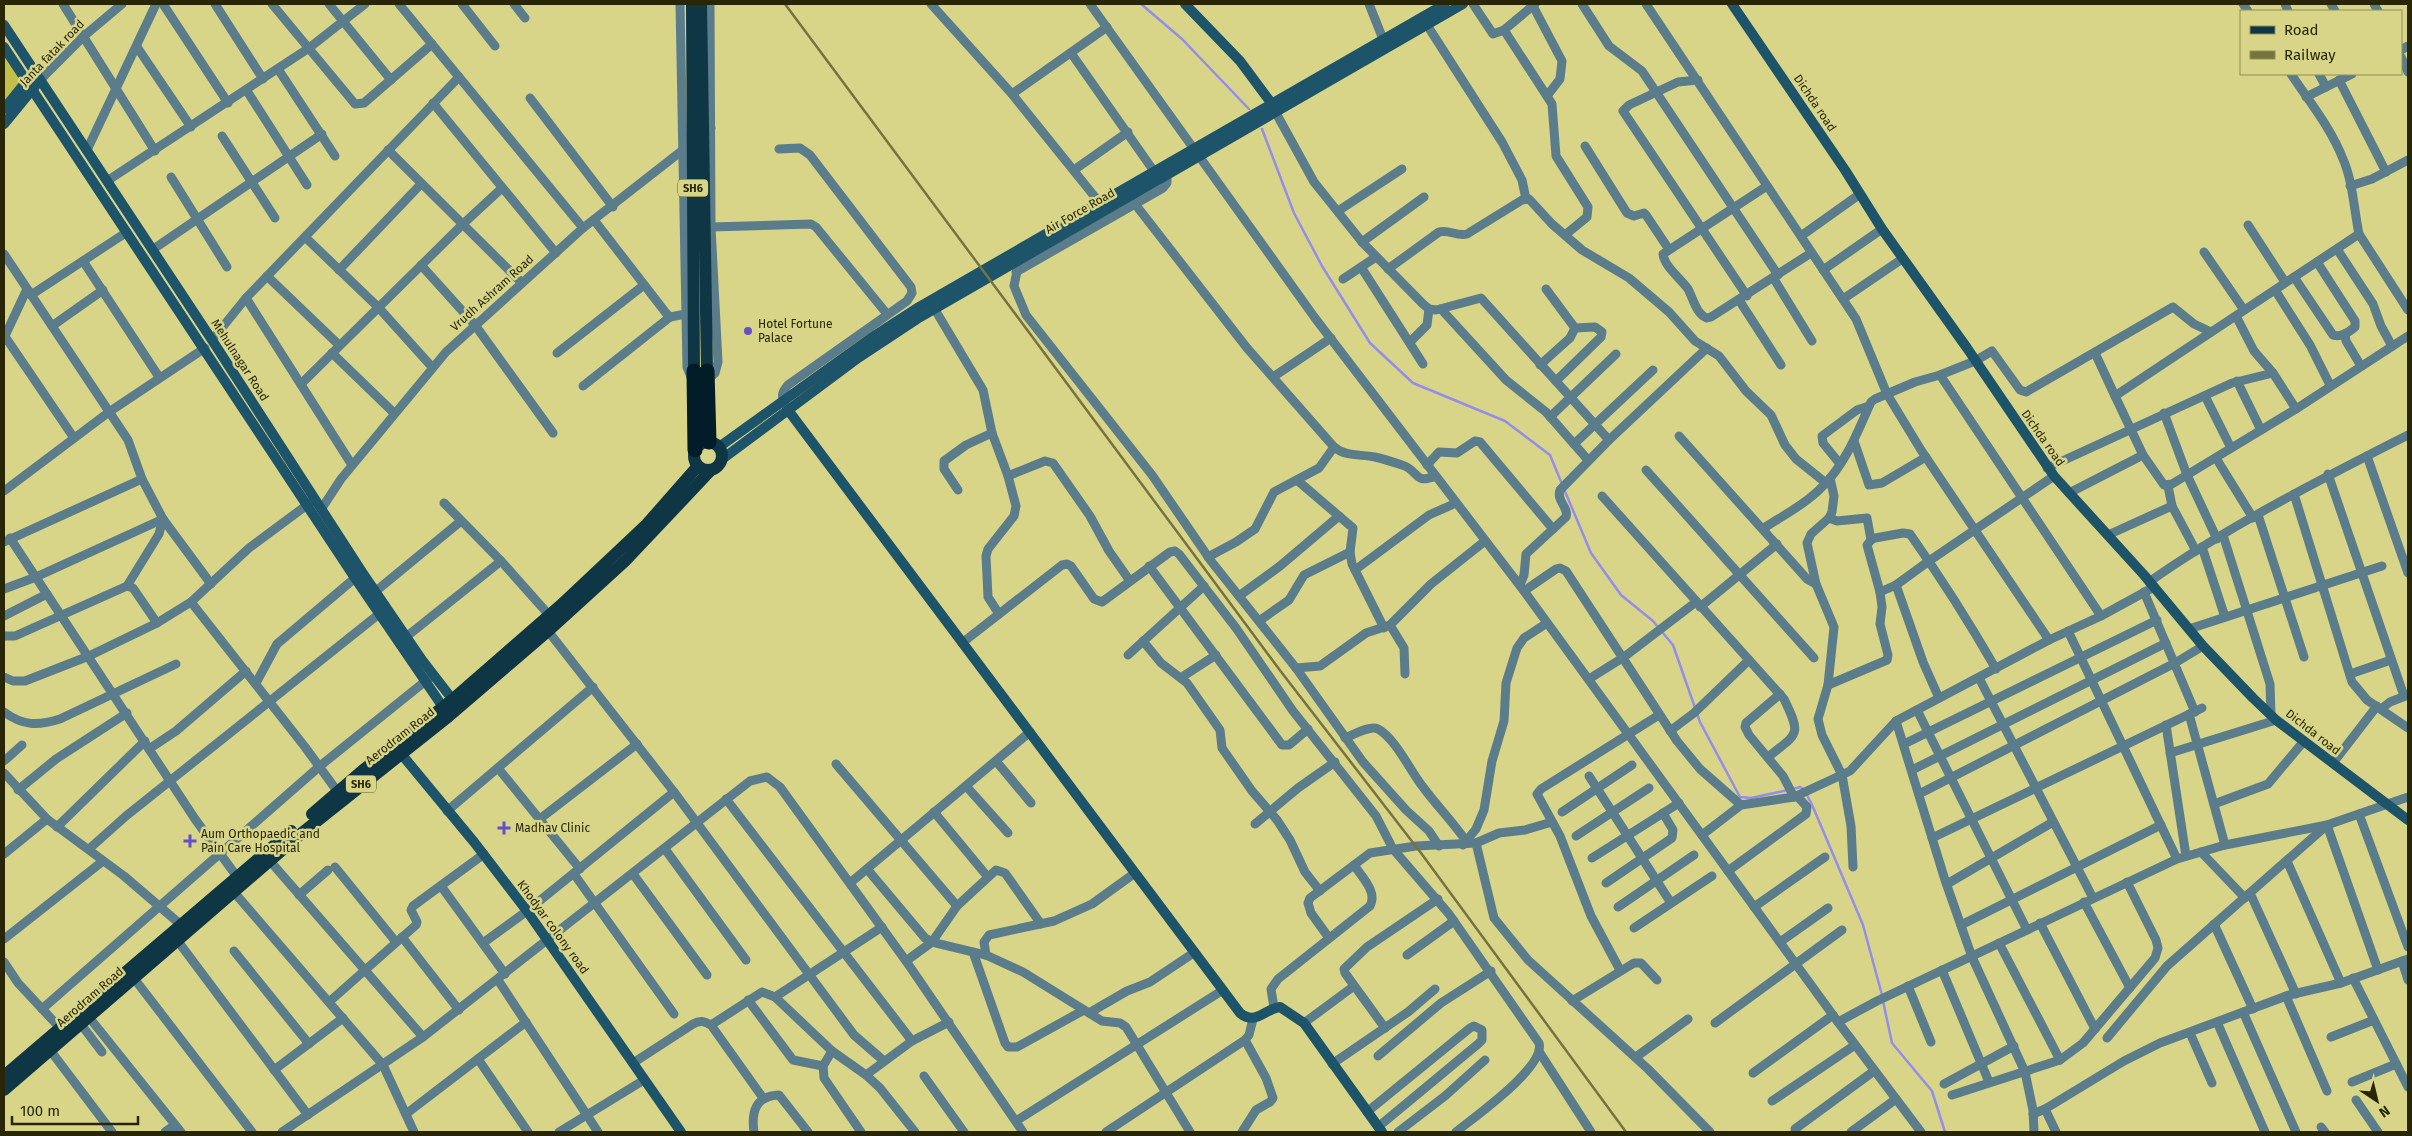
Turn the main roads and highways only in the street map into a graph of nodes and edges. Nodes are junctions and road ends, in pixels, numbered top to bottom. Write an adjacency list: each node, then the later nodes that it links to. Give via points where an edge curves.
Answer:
1 (692, 4): 3 (main road, SH6)
2 (701, 4): 3 (main road, SH6)
3 (701, 376): 4 (highway, SH6); 5 (highway, SH6)
4 (716, 449): 5 (main road, via 698,446); 7 (main road, SH6, via 718,467)
5 (695, 450): 6 (main road, SH6)
6 (698, 466): 7 (main road); 8 (main road, Aerodram Road / SH6, via 647,524)
7 (711, 470): 8 (main road, Aerodram Road / SH6, via 626,560 548,631)
8 (451, 707): 9 (main road, Aerodram Road / SH6)
9 (340, 795): 10 (main road, Aerodram Road / SH6); 10 (main road, Aerodram Road / SH6, via 270,861)
10 (237, 884): 11 (main road, Aerodram Road / SH6, via 180,924); 12 (main road, Aerodram Road / SH6)
11 (4, 1076)
12 (4, 1090)

